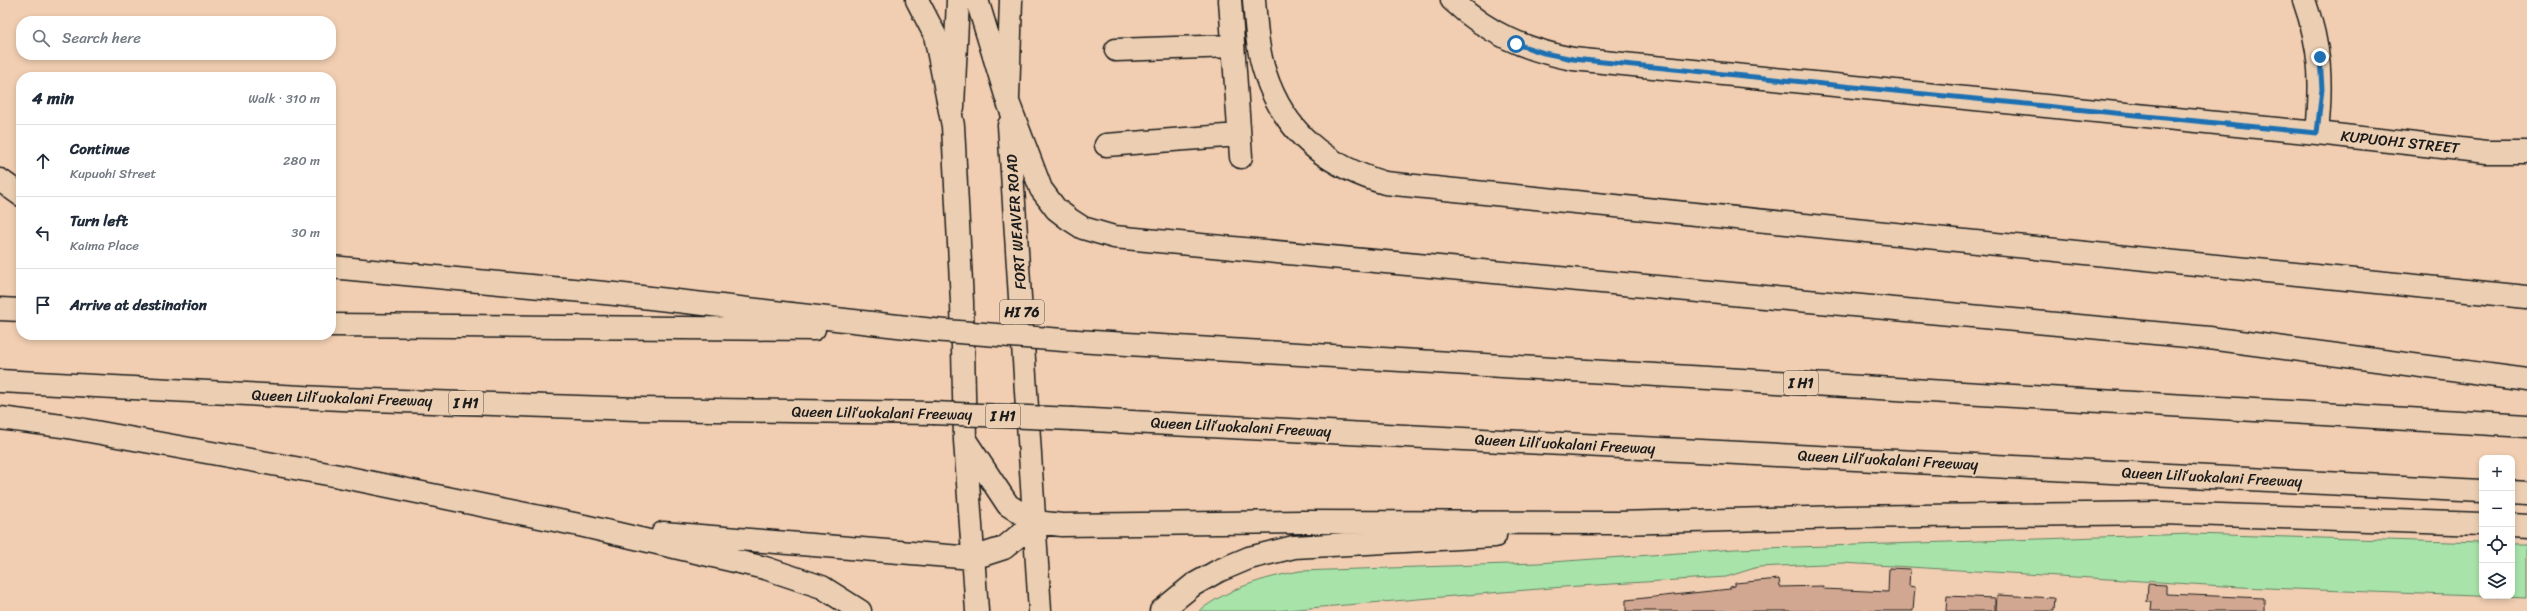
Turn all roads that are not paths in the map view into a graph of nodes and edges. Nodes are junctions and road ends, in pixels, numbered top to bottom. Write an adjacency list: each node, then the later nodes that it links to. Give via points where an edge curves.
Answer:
1 (917, 0): 12 (main road, via 935,35)
2 (958, 0): 12 (main road)
3 (977, 0): 11 (main road)
4 (1011, 0): 11 (main road, FORT WEAVER ROAD / HI 76)
5 (1230, 0): 9 (main road)
6 (1254, 0): 21 (main road, via 1264,72 1285,116 1319,152 1339,166 1385,183)
7 (1452, 0): 13 (main road, KUPUOHI STREET, via 1490,30 1516,44 1573,59)
8 (2304, 0): 13 (main road, via 2314,27 2320,57 2322,89)
9 (1233, 46): 10 (main road); 14 (main road)
10 (1116, 50)
11 (1008, 102): 26 (main road, via 1041,189 1056,209 1083,228 1114,237 2209,338); 34 (main road, FORT WEAVER ROAD / HI 76)
12 (953, 126): 30 (main road, via 962,302)
13 (2317, 133): 16 (main road, KUPUOHI STREET, via 2486,152)
14 (1239, 135): 15 (main road); 17 (main road)
15 (1106, 145)
16 (2527, 152)
17 (1240, 157)
18 (0, 180): 19 (main road)
19 (16, 191)
20 (336, 266): 25 (main road, via 615,294)
21 (2527, 296)
22 (0, 309): 23 (main road)
23 (16, 310)
24 (336, 324): 25 (main road, I H1)
25 (933, 330): 29 (main road, I H1, bridge, via 1076,341)
26 (2527, 380)
27 (0, 381): 31 (main road, Queen Liliʻuokalani Freeway / I H1, bridge, via 341,399 646,409 933,413 1073,419)
28 (0, 418): 38 (main road, via 62,426 339,476)
29 (2527, 426)
30 (964, 440): 34 (main road, via 1008,505); 40 (main road)
31 (2479, 491)
32 (2515, 492): 33 (main road)
33 (2527, 493)
34 (1036, 522): 35 (main road, via 1062,525 1301,522); 40 (main road, via 1004,548); 43 (main road, FORT WEAVER ROAD / HI 76)
35 (1618, 523): 36 (main road, via 1852,516 2162,513); 44 (main road, via 1493,536 1294,547 1248,558 1218,571 1193,586)
36 (2479, 524)
37 (2515, 525): 39 (main road)
38 (584, 526): 40 (main road); 41 (main road, via 765,568 822,587)
39 (2527, 526)
40 (973, 558): 42 (main road)
41 (860, 611)
42 (977, 611)
43 (1040, 611)
44 (1161, 611)

